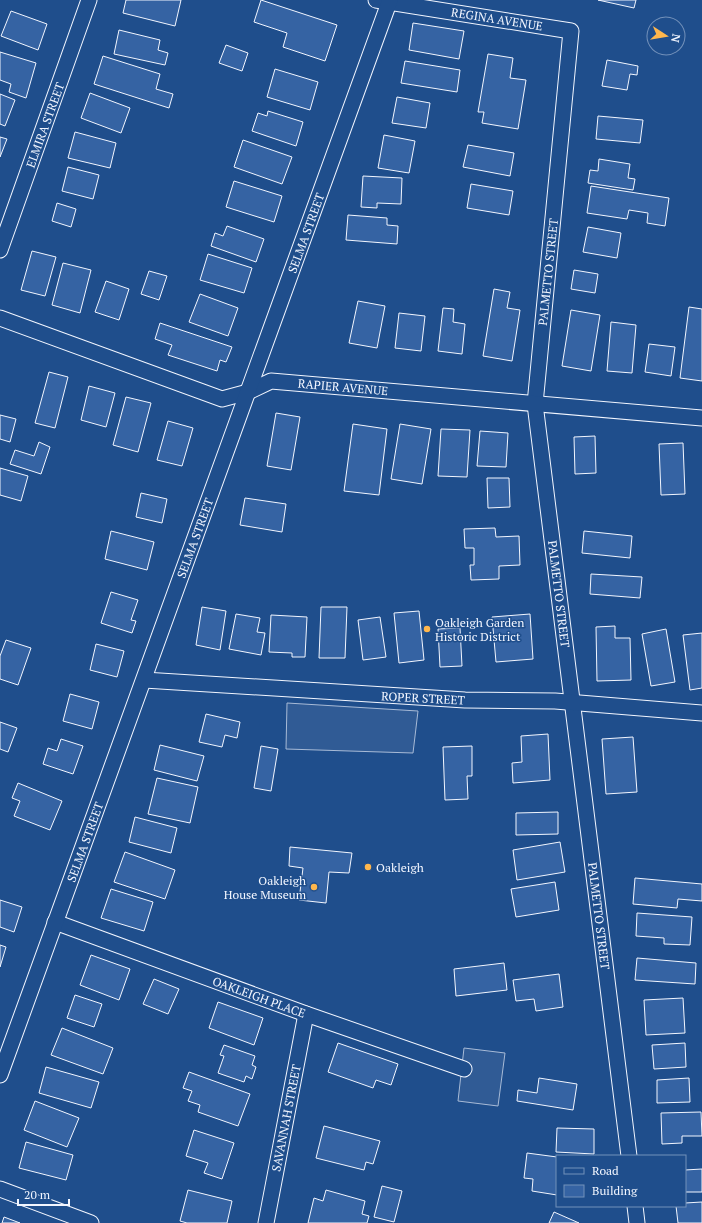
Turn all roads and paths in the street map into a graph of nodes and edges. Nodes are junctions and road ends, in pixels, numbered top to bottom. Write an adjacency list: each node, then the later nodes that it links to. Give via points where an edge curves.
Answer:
1 (89, 0): 4 (street, ELMIRA STREET)
2 (385, 1): 3 (street, REGINA AVENUE); 6 (street, SELMA STREET)
3 (571, 31): 7 (street, PALMETTO STREET)
4 (0, 250)
5 (0, 318): 6 (street, RAPIER AVENUE, via 222,399)
6 (248, 392): 7 (street, RAPIER AVENUE, via 271,381); 9 (street, SELMA STREET)
7 (535, 404): 8 (street, RAPIER AVENUE); 10 (street, PALMETTO STREET)
8 (702, 418)
9 (144, 680): 10 (street, ROPER STREET, via 465,700); 12 (street, SELMA STREET)
10 (573, 702): 11 (street, ROPER STREET); 16 (street, PALMETTO STREET)
11 (702, 713)
12 (55, 922): 13 (street, OAKLEIGH PLACE); 15 (street, SELMA STREET)
13 (306, 1014): 14 (street, OAKLEIGH PLACE); 20 (street, SAVANNAH STREET)
14 (464, 1069)
15 (0, 1075)
16 (629, 1155)
17 (0, 1189): 19 (street)
18 (635, 1207): 21 (street)
19 (91, 1223)
20 (266, 1223)
21 (637, 1223)

